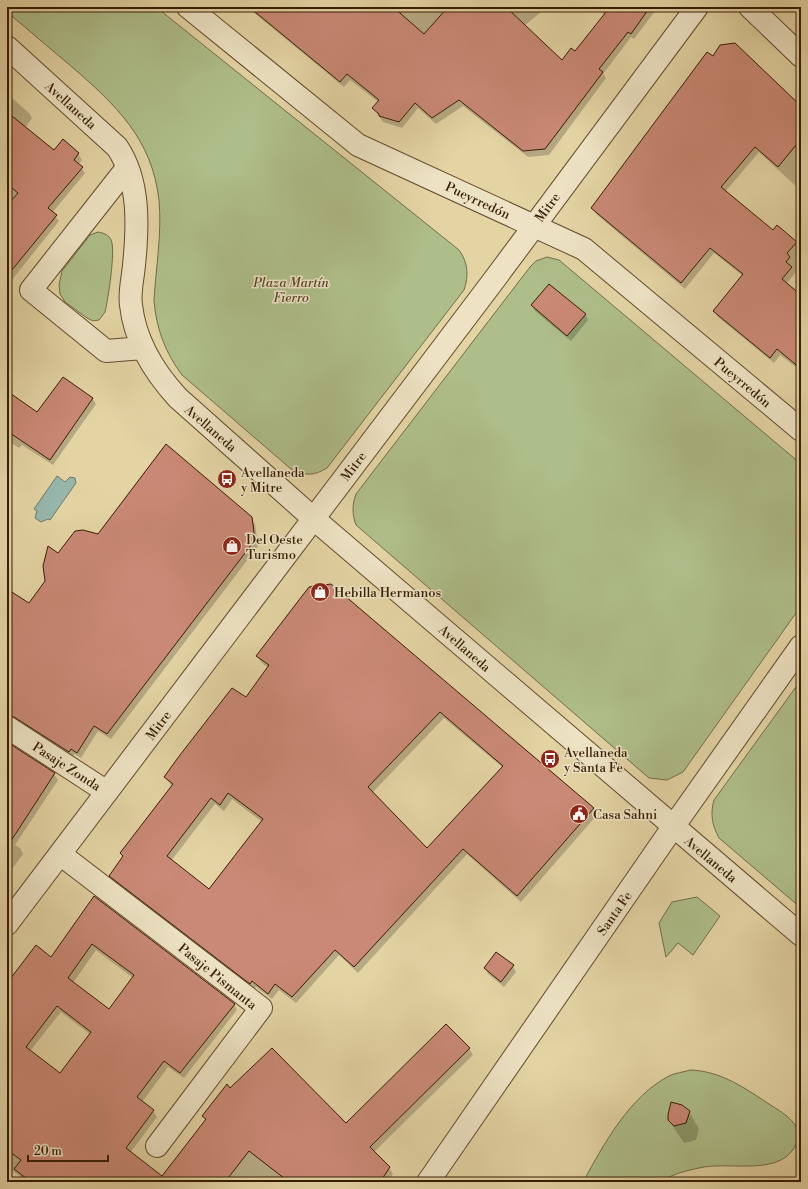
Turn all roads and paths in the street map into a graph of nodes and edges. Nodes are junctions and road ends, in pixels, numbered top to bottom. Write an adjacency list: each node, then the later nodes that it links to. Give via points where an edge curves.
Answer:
1 (188, 7): 7 (street, Pueyrredón, via 358,145)
2 (697, 7): 7 (street, Mitre)
3 (750, 7): 5 (street)
4 (7, 47): 6 (street, Avellaneda, via 117,147)
5 (801, 56)
6 (128, 168): 8 (street, Avellaneda, via 134,195 137,236 130,303); 8 (street, via 31,290 106,351)
7 (534, 226): 9 (street, Pueyrredón, via 584,249); 10 (street, Mitre)
8 (143, 348): 10 (street, Avellaneda, via 158,375 178,398)
9 (801, 430)
10 (314, 519): 13 (street, Mitre); 14 (street, Avellaneda)
11 (801, 646): 14 (street, Santa Fe)
12 (7, 727): 13 (street, Pasaje Zonda)
13 (107, 792): 15 (street, Mitre)
14 (673, 827): 17 (street, Avellaneda); 19 (street, Santa Fe)
15 (60, 854): 16 (street, Mitre); 18 (street, Pasaje Pismanta, via 261,1008)
16 (7, 924)
17 (801, 935)
18 (156, 1146)
19 (428, 1182)

